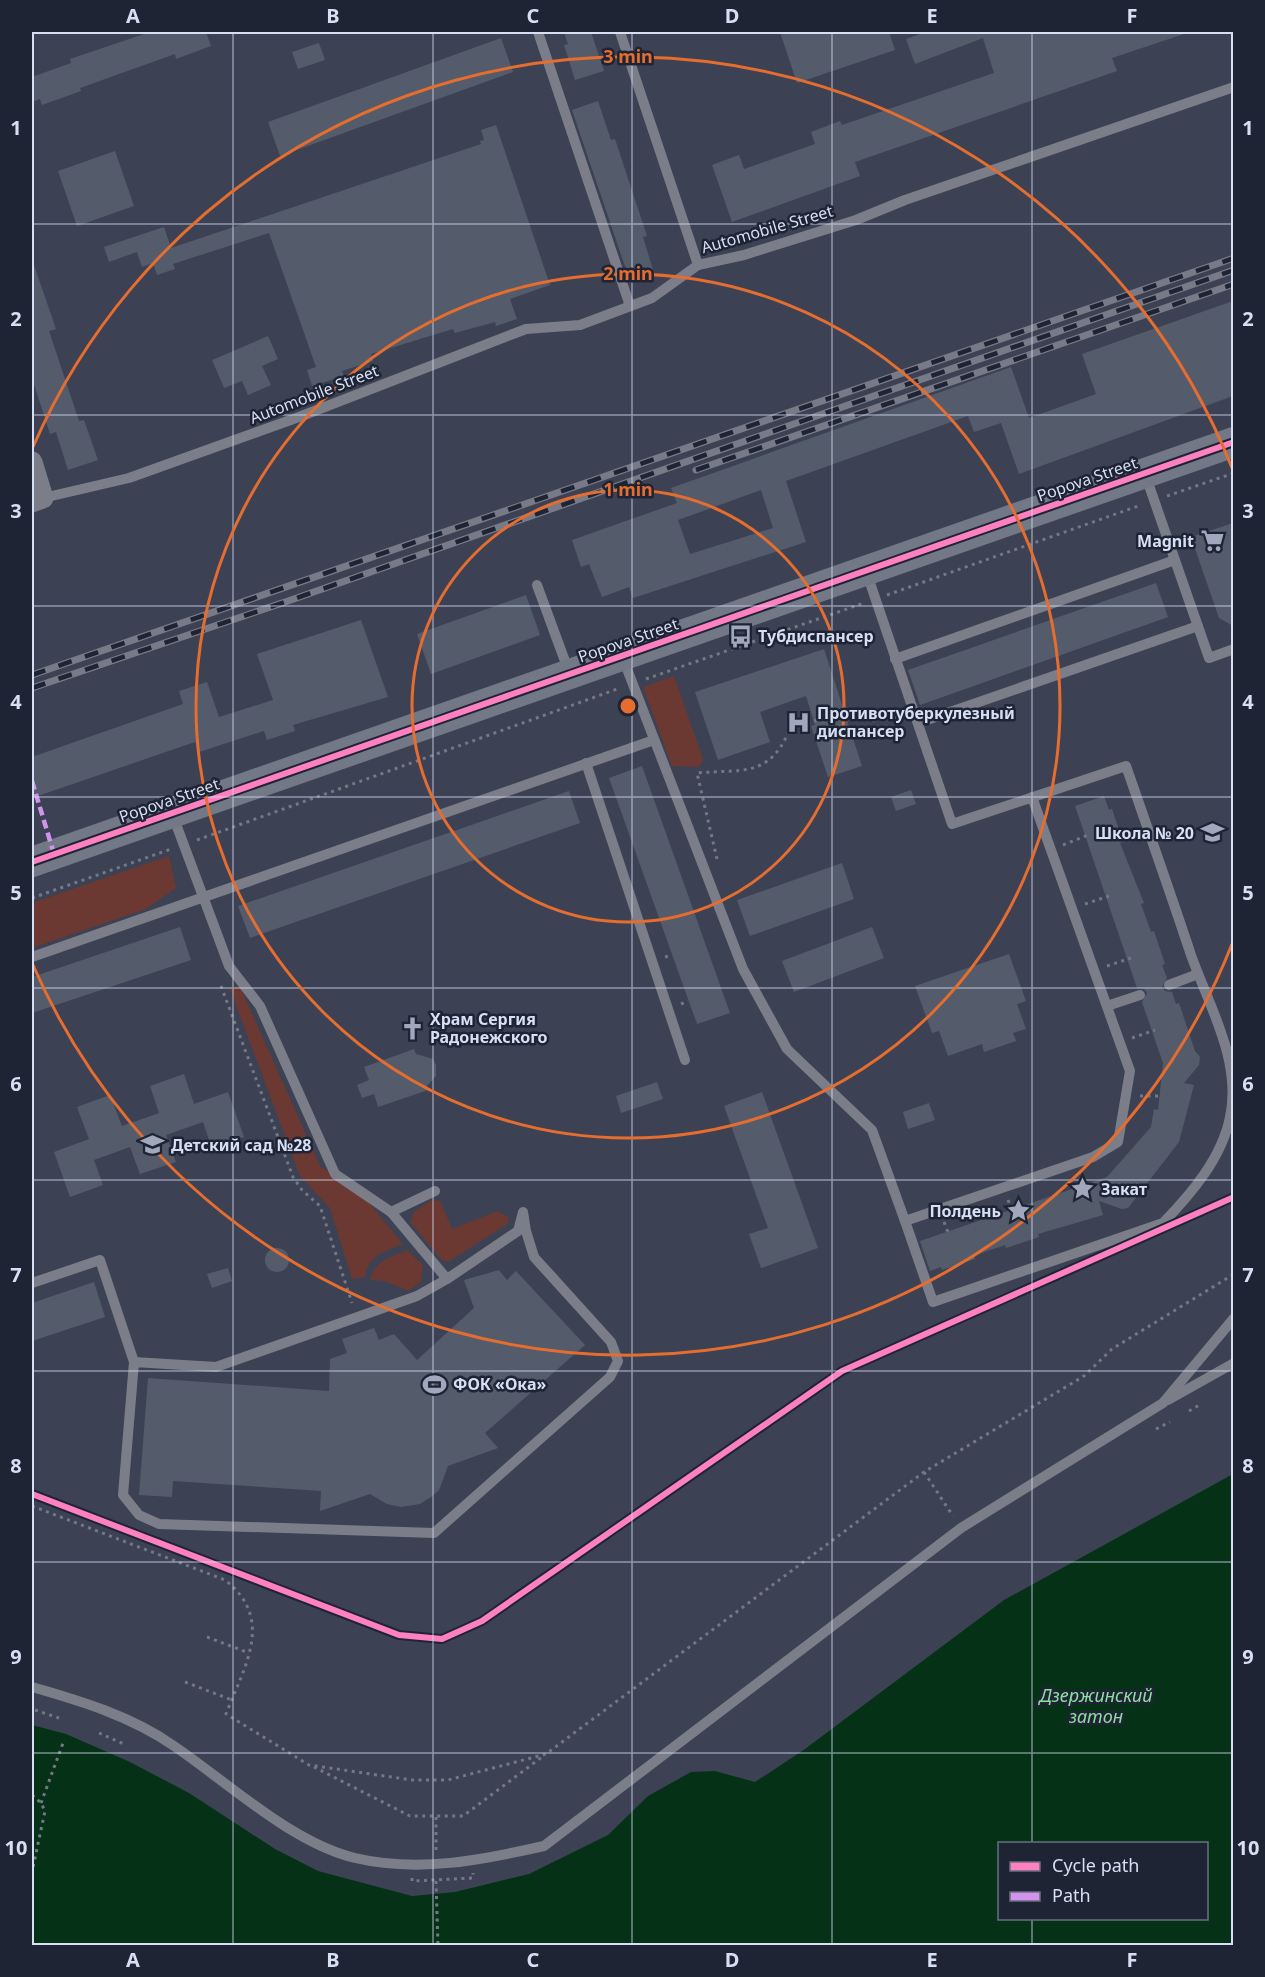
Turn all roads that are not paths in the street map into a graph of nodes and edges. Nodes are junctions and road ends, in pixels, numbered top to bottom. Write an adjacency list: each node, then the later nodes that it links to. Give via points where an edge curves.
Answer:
1 (538, 32): 5 (lane)
2 (620, 32): 4 (lane)
3 (1233, 87): 4 (lane, Automobile Street, via 856,220)
4 (698, 265): 5 (lane, Automobile Street, via 652,298)
5 (630, 306): 9 (lane, Automobile Street, via 580,325 526,329 129,478)
6 (1233, 442): 8 (street, Popova Street)
7 (32, 462): 9 (street)
8 (1145, 473): 10 (lane); 11 (street, Popova Street)
9 (38, 500)
10 (1175, 560): 13 (lane); 16 (lane)
11 (866, 571): 15 (street, Popova Street); 16 (lane)
12 (537, 585): 17 (lane)
13 (1198, 626): 14 (lane, via 1209,658); 18 (lane, via 927,720)
14 (1233, 649)
15 (622, 656): 17 (street, Popova Street); 19 (lane)
16 (895, 659): 18 (lane)
17 (570, 674): 22 (street, Popova Street)
18 (916, 716): 21 (lane, via 952,824)
19 (654, 740): 20 (lane); 34 (lane, via 743,969 787,1049 872,1130)
20 (586, 764): 24 (lane); 30 (lane)
21 (1032, 798): 26 (lane, via 1126,766); 29 (lane)
22 (172, 813): 23 (street, Popova Street); 24 (lane)
23 (32, 862)
24 (205, 897): 25 (lane); 33 (lane, via 229,966 260,1006 335,1174)
25 (32, 957)
26 (1198, 974): 27 (lane); 31 (lane, via 1228,1052)
27 (1169, 985)
28 (1140, 995): 29 (lane)
29 (1107, 1006): 34 (lane, via 1130,1071 1118,1142 1093,1157)
30 (685, 1060)
31 (1232, 1120): 34 (lane, via 1204,1174 1163,1223 933,1302)
32 (435, 1191): 33 (lane)
33 (391, 1212): 35 (lane)
34 (905, 1221)
35 (447, 1279): 38 (lane, via 417,1296 216,1367); 38 (lane, via 518,1231 523,1212 534,1257 611,1342 618,1361 610,1377 434,1533 159,1524 138,1515 123,1495)
36 (32, 1283): 38 (lane, via 100,1260)
37 (1233, 1318): 40 (lane)
38 (134, 1362)
39 (1233, 1363): 40 (lane)
40 (1162, 1403): 41 (lane, via 961,1528 544,1846 481,1860 436,1864 355,1858 306,1839 171,1744 96,1705)
41 (32, 1687)

